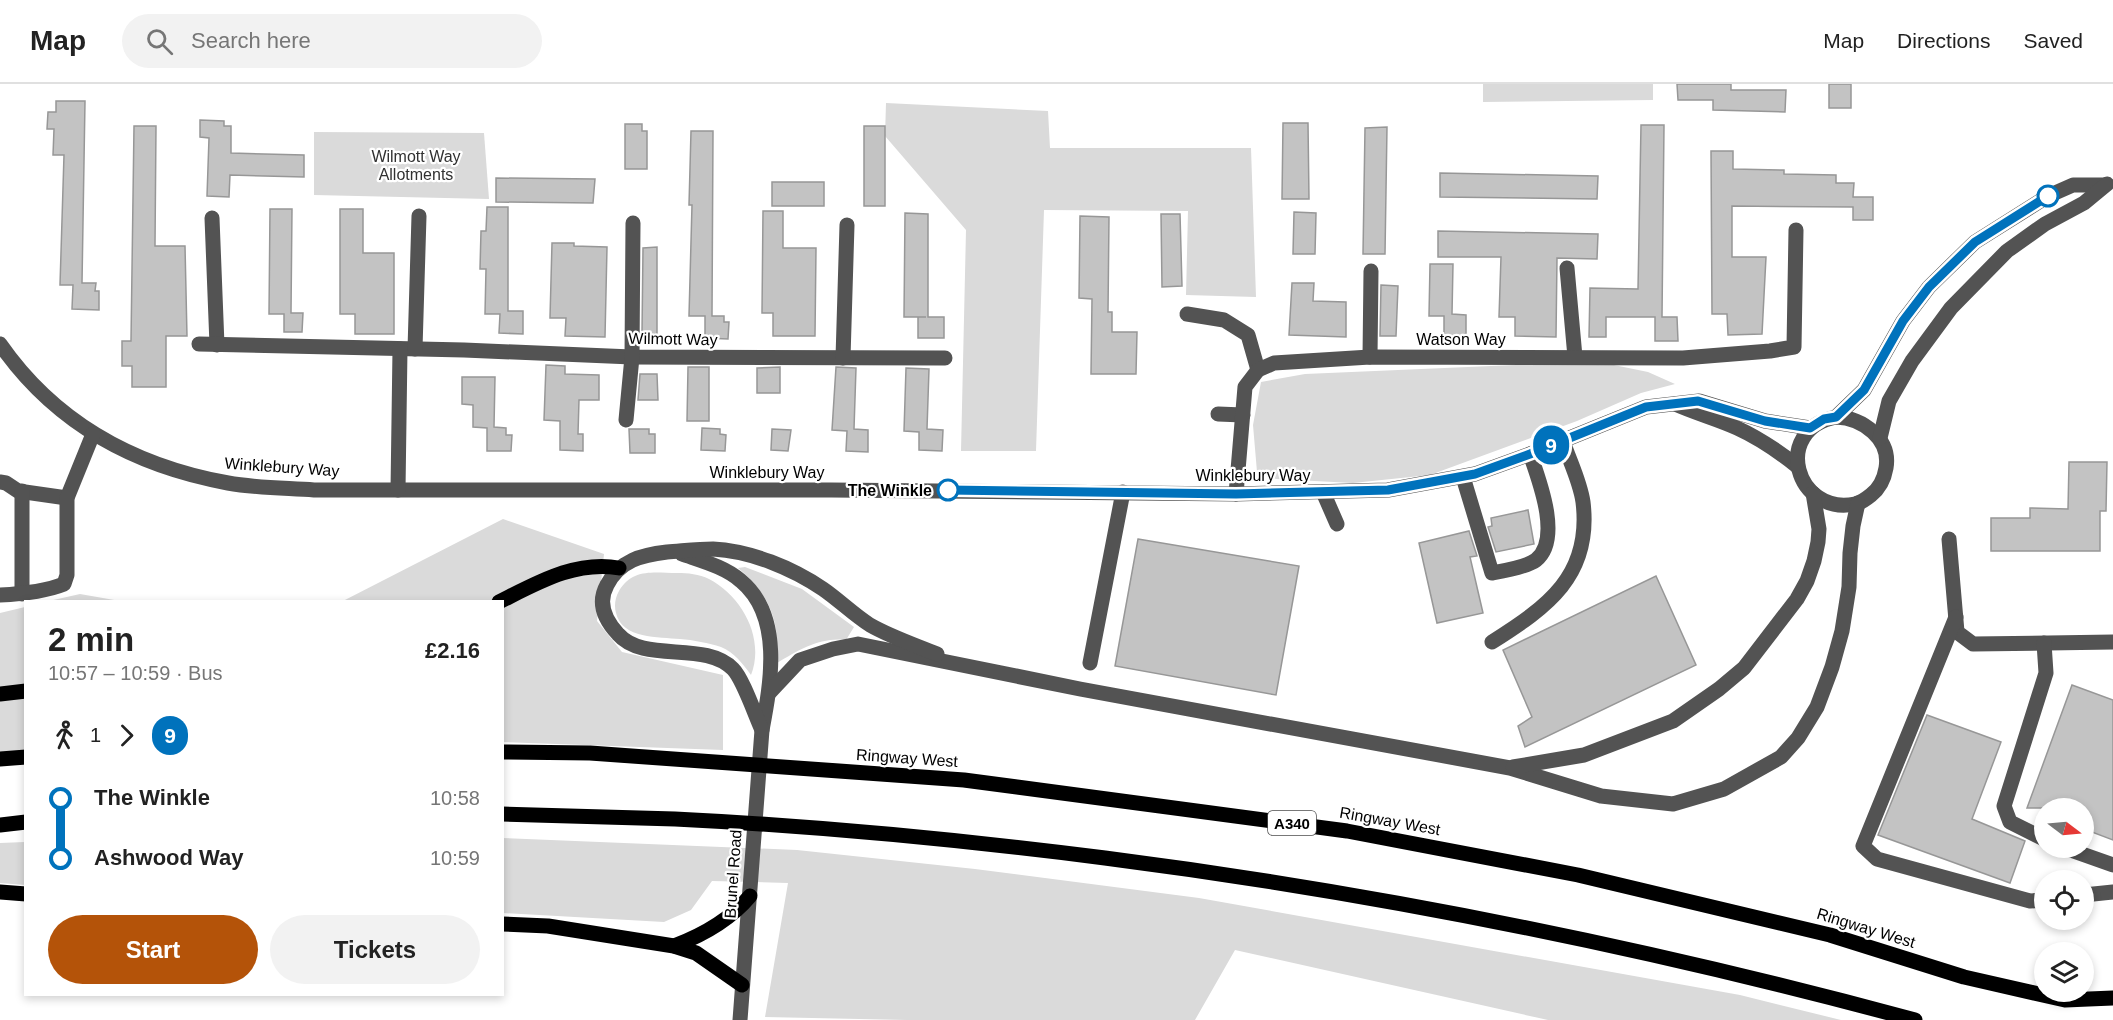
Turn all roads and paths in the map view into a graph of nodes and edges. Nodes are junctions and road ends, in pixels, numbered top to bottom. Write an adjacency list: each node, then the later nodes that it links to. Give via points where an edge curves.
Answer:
1 (2109, 184): 23 (street, via 2073,185 2048,196 1975,242 1929,287 1903,321 1864,390); 27 (street, via 2007,252 1952,308 1912,361 1889,401)
2 (419, 216): 13 (street)
3 (212, 218): 12 (street)
4 (633, 223): 14 (street)
5 (848, 225): 17 (street)
6 (1796, 230): 16 (street, Watson Way, via 1794,347 1683,358)
7 (1567, 268): 16 (street)
8 (1371, 271): 15 (street)
9 (1187, 314): 19 (street, via 1224,320 1248,335)
10 (0, 344): 26 (street, Winklebury Way, via 18,369 55,405)
11 (199, 344): 12 (street, Wilmott Way)
12 (217, 345): 13 (street, Wilmott Way)
13 (407, 349): 14 (street, Wilmott Way); 33 (street)
14 (632, 357): 17 (street, Wilmott Way); 24 (street)
15 (1370, 357): 16 (street, Watson Way); 19 (street, Watson Way, via 1274,363)
16 (1575, 357)
17 (843, 358): 18 (street, Wilmott Way)
18 (945, 358)
19 (1258, 370): 22 (street, via 1245,387)
20 (1675, 404): 25 (street, Winklebury Way, via 1698,401 1765,421); 28 (street, Winklebury Way, via 1646,407); 30 (street, via 1735,427 1773,447)
21 (1218, 414): 22 (street)
22 (1243, 415): 38 (street)
23 (1836, 417): 25 (street); 27 (street, via 1848,417)
24 (626, 420)
25 (1810, 428): 30 (street, via 1800,446)
26 (93, 434): 33 (street, Winklebury Way, via 129,454 176,472 230,484); 39 (street)
27 (1880, 438): 40 (street, via 1886,452 1885,479)
28 (1563, 441): 29 (street, Winklebury Way); 49 (street, via 1582,500 1584,532 1572,571 1545,606)
29 (1530, 454): 31 (street, Winklebury Way); 31 (street, via 1545,504 1547,546 1535,560 1508,570 1492,573)
30 (1797, 466): 37 (street, via 1804,484)
31 (1463, 477): 36 (street, Winklebury Way, via 1388,490)
32 (0, 482): 34 (street)
33 (398, 490): 35 (street, Winklebury Way)
34 (22, 491): 39 (street); 45 (street)
35 (1123, 492): 38 (street, Winklebury Way); 52 (street)
36 (1323, 492): 38 (street, Winklebury Way); 41 (street)
37 (1813, 493): 40 (street, via 1824,501); 61 (street, via 1819,529 1815,561 1797,599 1744,668 1673,721 1584,755)
38 (1236, 494)
39 (67, 498): 45 (street, via 64,584)
40 (1858, 503): 61 (street, via 1842,631 1832,667 1817,707 1781,758 1724,789 1673,804 1601,796)
41 (1337, 524)
42 (1949, 539): 48 (street)
43 (677, 551): 44 (street, via 637,557); 53 (street, via 713,549 741,553 799,574 870,625); 55 (street, Brunel Road, via 733,575 755,597 768,633)
44 (619, 568): 47 (main road, via 593,566 562,573); 57 (street, Brunel Road, via 607,585 602,609 617,633 627,643 717,659 732,668)
45 (22, 594): 46 (street)
46 (0, 595)
47 (504, 600)
48 (1956, 617): 51 (street, via 1957,632 1973,644); 73 (street, via 1863,846 1877,859)
49 (1492, 642)
50 (2113, 642): 51 (street)
51 (2044, 643): 65 (street, via 2046,673 2004,806 2010,822)
52 (1090, 663)
53 (966, 667): 55 (street, via 858,644 800,660); 61 (street)
54 (24, 690): 56 (main road)
55 (770, 693): 57 (street, Brunel Road)
56 (0, 694)
57 (761, 738): 72 (street, Brunel Road)
58 (504, 752): 77 (main road, Ringway West / A340, via 590,753 964,780 1347,831 1578,875 1830,934 1964,976 2065,1000)
59 (24, 757): 60 (main road)
60 (0, 759)
61 (1510, 768)
62 (504, 814): 79 (main road, via 676,819 1105,858 1485,920 1790,986)
63 (24, 822): 64 (main road)
64 (0, 825)
65 (2034, 834)
66 (2093, 858): 67 (street)
67 (2113, 865)
68 (0, 892): 70 (main road)
69 (2113, 892): 71 (street)
70 (24, 894)
71 (2094, 894)
72 (750, 896): 75 (main road, via 738,910 698,937); 76 (street, Brunel Road)
73 (2034, 901)
74 (504, 924): 75 (main road, via 548,926)
75 (674, 946): 76 (main road, via 696,953)
76 (742, 985): 78 (street, Brunel Road)
77 (2113, 998)
78 (740, 1020)
79 (1915, 1020)

